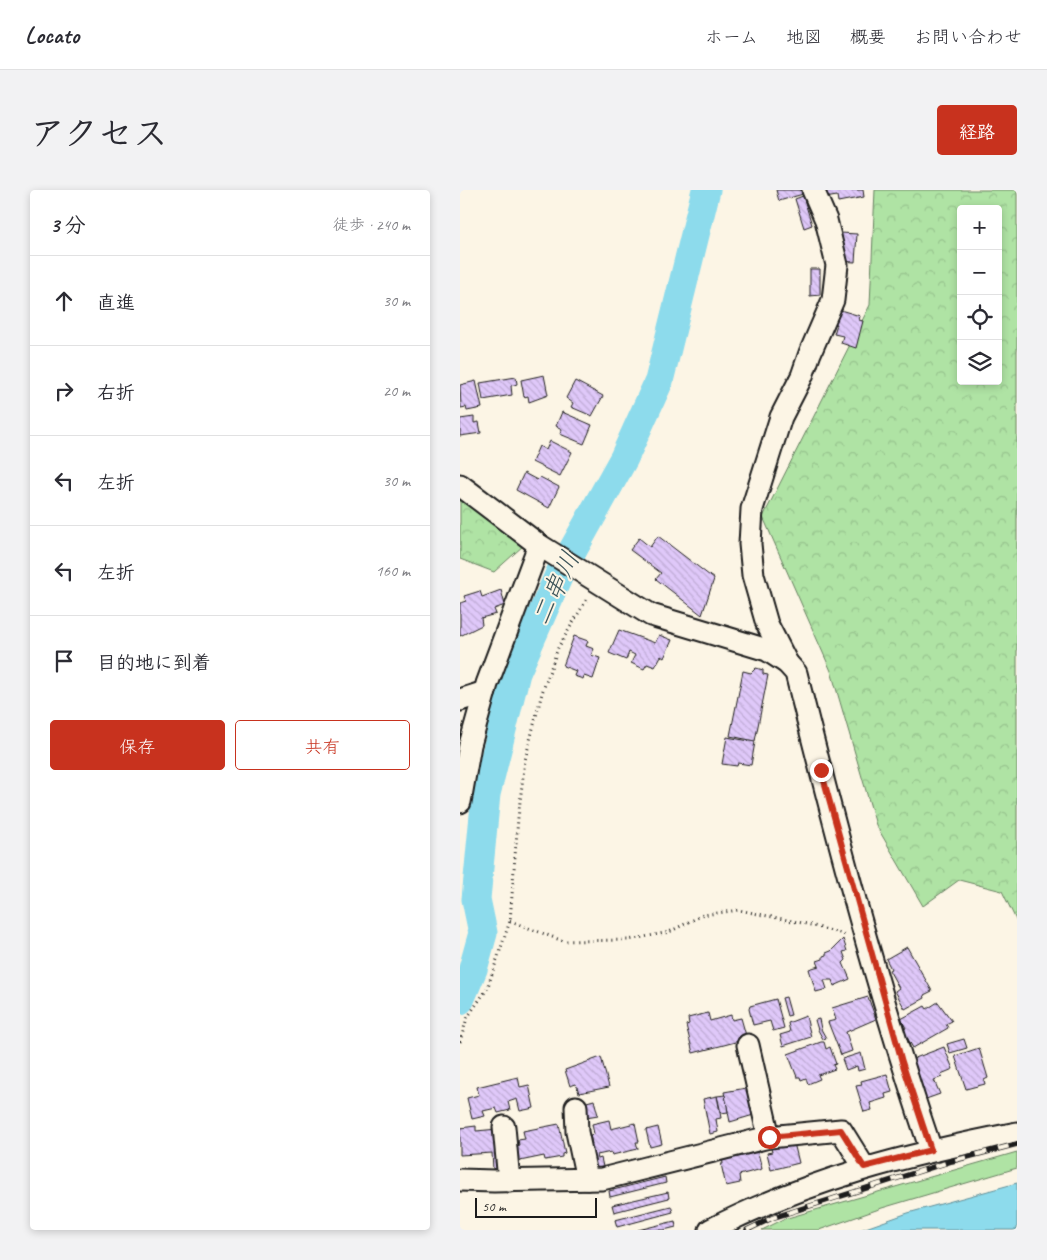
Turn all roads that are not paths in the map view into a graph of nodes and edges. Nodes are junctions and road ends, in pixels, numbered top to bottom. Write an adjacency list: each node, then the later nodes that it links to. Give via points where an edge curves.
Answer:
1 (813, 190): 4 (street, via 826,220 837,265 833,300 802,376 781,417 752,509 750,544 753,575 767,624)
2 (460, 485): 3 (street)
3 (539, 545): 4 (street, via 651,614 767,650); 5 (street)
4 (787, 663): 13 (street, via 796,673 902,1062)
5 (485, 692): 6 (street); 7 (street, via 470,745)
6 (460, 700)
7 (460, 802)
8 (748, 1045): 12 (street)
9 (576, 1107): 15 (street, via 577,1132)
10 (504, 1127): 17 (street)
11 (1017, 1133): 13 (street)
12 (769, 1137): 14 (street, via 841,1130); 15 (street, via 602,1179)
13 (931, 1150): 14 (street)
14 (864, 1167): 18 (street, via 782,1197)
15 (587, 1179): 17 (street)
16 (460, 1180): 17 (street)
17 (509, 1181)
18 (714, 1228)

